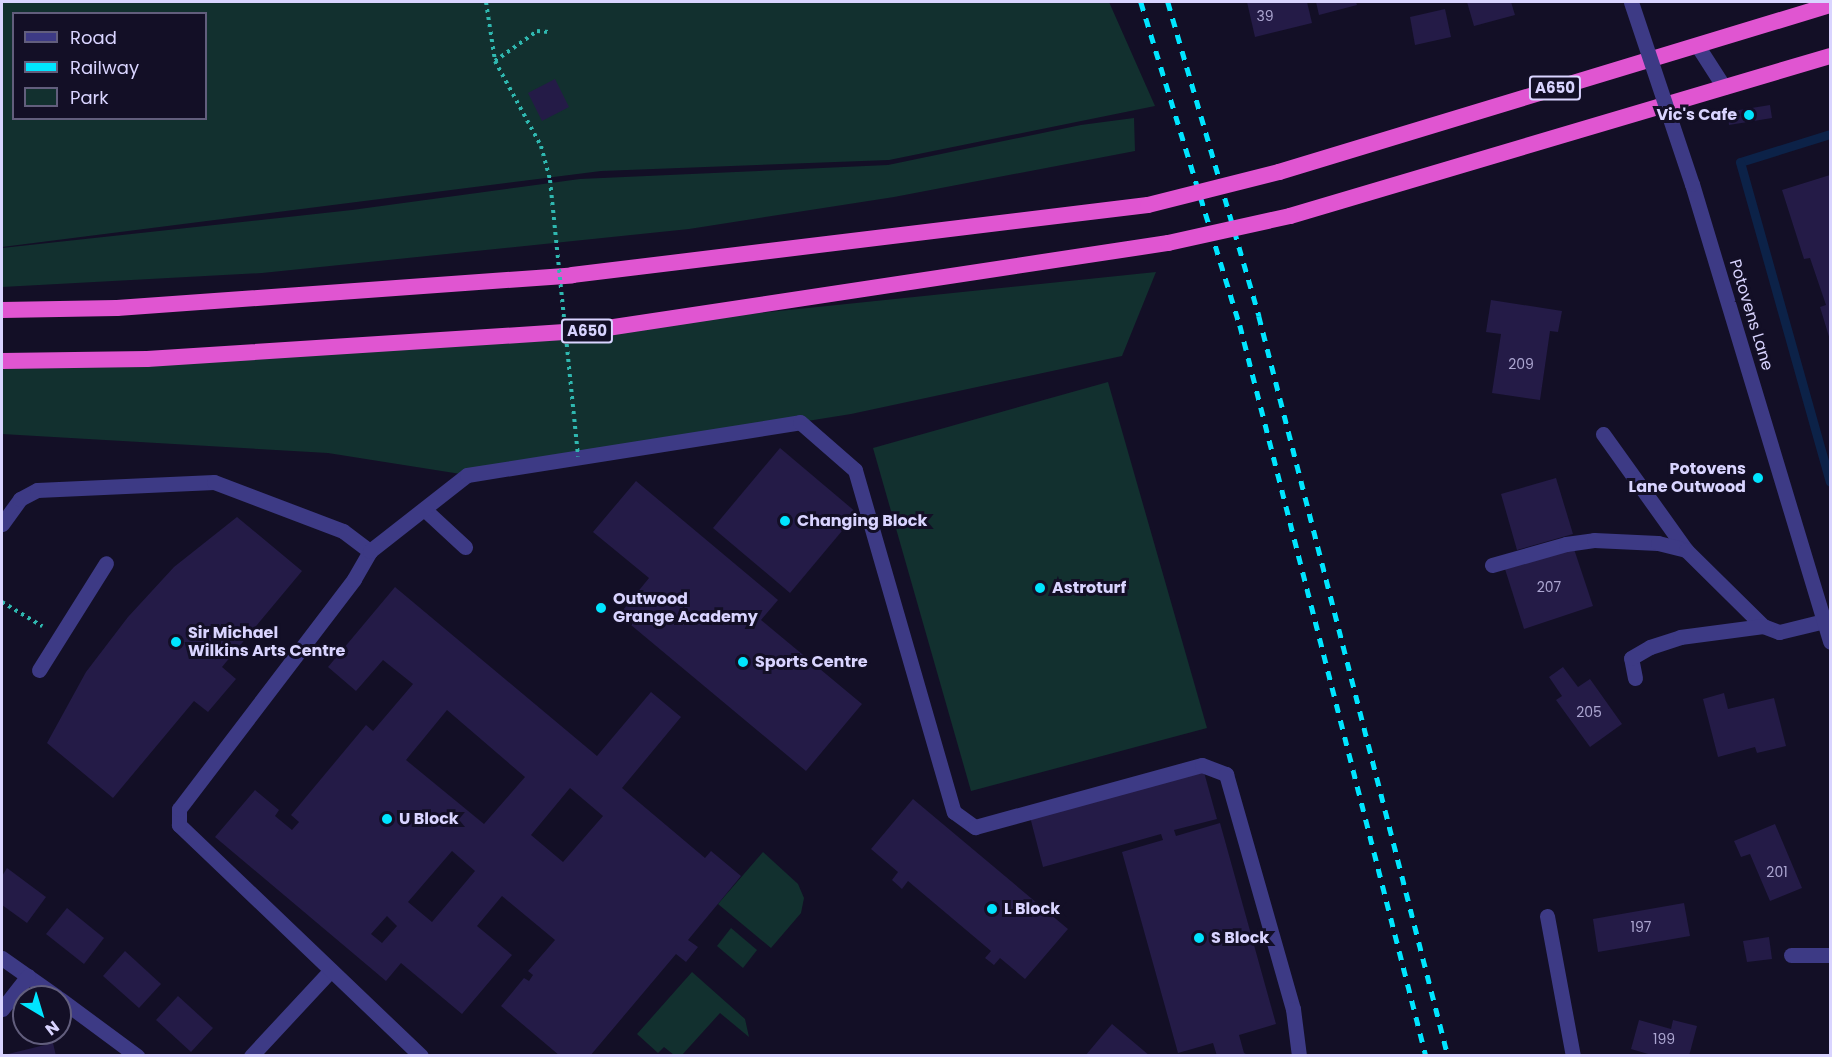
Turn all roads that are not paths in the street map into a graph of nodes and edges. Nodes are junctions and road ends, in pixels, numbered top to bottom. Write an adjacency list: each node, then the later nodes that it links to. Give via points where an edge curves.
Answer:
1 (1632, 2): 16 (street, Potovens Lane, bridge, via 1692,184)
2 (1830, 5): 3 (highway, A650)
3 (1697, 45): 5 (street); 6 (highway, A650, bridge, via 1279,172 1148,205 572,275 117,308)
4 (1830, 56): 5 (highway, A650)
5 (1724, 87): 7 (highway, A650, bridge, via 1290,216 1168,243 594,330 147,360)
6 (2, 310)
7 (2, 362)
8 (1603, 434): 12 (street)
9 (424, 509): 11 (street); 13 (street); 33 (street, via 466,475 800,422 855,470 954,812 975,827 1202,765 1226,774 1293,1009)
10 (2, 524): 13 (street, via 20,498 37,490 214,482 343,531)
11 (465, 547)
12 (1686, 550): 15 (street, via 1658,543 1594,540); 17 (street)
13 (370, 551): 25 (street, via 354,579 179,809 179,825)
14 (106, 563): 19 (street, via 74,600)
15 (1492, 565)
16 (1824, 621): 17 (street, via 1779,632); 18 (street, Potovens Lane)
17 (1763, 626): 20 (street, via 1680,636 1650,647 1631,658)
18 (1830, 642)
19 (39, 670)
20 (1635, 678)
21 (1547, 916): 34 (street)
22 (1791, 955): 23 (street)
23 (1830, 955)
24 (2, 958): 26 (street)
25 (331, 970): 31 (street); 32 (street)
26 (28, 976): 27 (street); 29 (street)
27 (41, 985)
28 (72, 1008): 30 (street)
29 (2, 1009)
30 (137, 1056)
31 (251, 1056)
32 (421, 1056)
33 (1299, 1056)
34 (1573, 1056)

